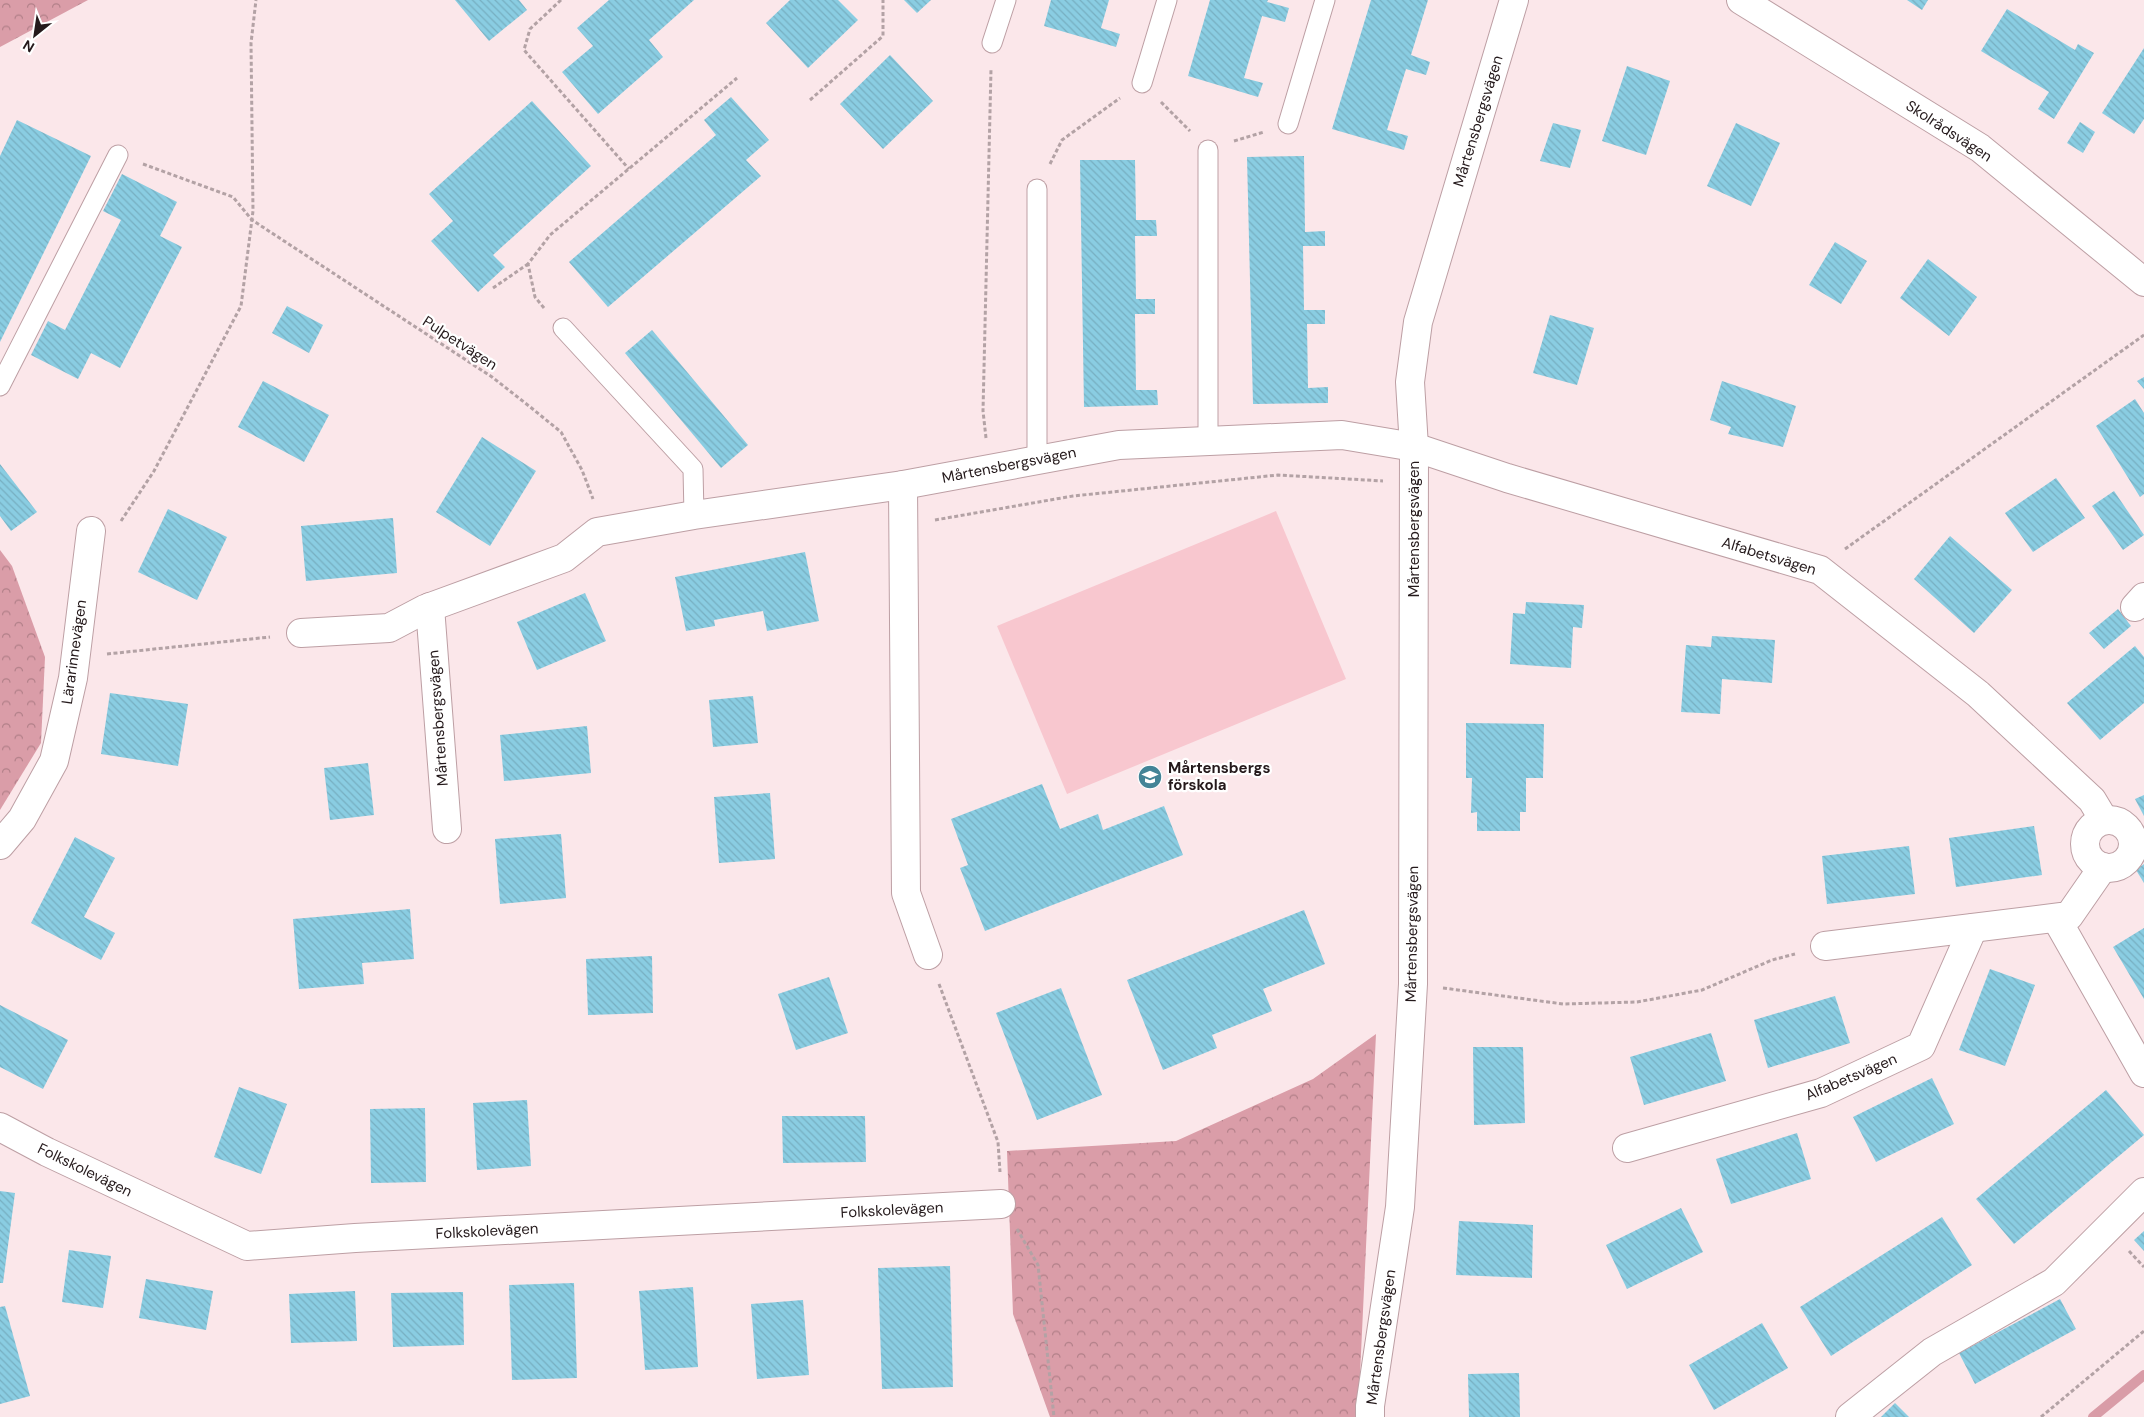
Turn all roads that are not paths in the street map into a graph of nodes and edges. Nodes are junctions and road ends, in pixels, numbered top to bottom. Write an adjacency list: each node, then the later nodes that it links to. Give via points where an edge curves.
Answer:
1 (1006, 0): 6 (lane)
2 (1167, 0): 7 (lane)
3 (1325, 0): 8 (lane)
4 (1514, 0): 16 (street, Mårtensbergsvägen, via 1418,322 1410,382)
5 (1740, 0): 12 (street, Skolrådsvägen, via 1980,148)
6 (992, 43)
7 (1142, 83)
8 (1288, 124)
9 (1208, 150): 15 (lane)
10 (118, 155): 14 (lane)
11 (1037, 190): 17 (lane)
12 (2144, 282)
13 (563, 328): 19 (lane, via 694,469)
14 (0, 386)
15 (1208, 440): 16 (street, Mårtensbergsvägen, via 1342,435); 17 (street, Mårtensbergsvägen, via 1119,444)
16 (1414, 447): 23 (street, Alfabetsvägen, via 1507,478 1820,570 1978,694 2092,800); 37 (street, Mårtensbergsvägen, via 1413,984 1400,1207)
17 (1037, 460): 18 (street, Mårtensbergsvägen)
18 (903, 485): 19 (street, Mårtensbergsvägen); 31 (street, via 906,893)
19 (694, 515): 21 (street, Mårtensbergsvägen, via 598,532 564,558)
20 (91, 532): 25 (street, Lärarinnevägen, via 73,678 54,761 22,819)
21 (430, 607): 22 (street, Mårtensbergsvägen, via 389,628); 24 (street, Mårtensbergsvägen)
22 (301, 633)
23 (2104, 820): 26 (street, via 2126,827); 27 (street, via 2092,827 2085,843 2090,859)
24 (446, 829)
25 (0, 845)
26 (2138, 848): 27 (street, via 2120,865)
27 (2103, 867): 28 (street, via 2069,916)
28 (2056, 918): 29 (street); 32 (street)
29 (1973, 928): 30 (street); 34 (street, Alfabetsvägen, via 1921,1046 1821,1093)
30 (1825, 946)
31 (928, 955)
32 (2144, 1073)
33 (0, 1128): 36 (street, Folkskolevägen, via 247,1246)
34 (1627, 1148)
35 (2144, 1192): 38 (street, via 2054,1282 1932,1352)
36 (1001, 1204)
37 (1370, 1417)
38 (1850, 1417)

